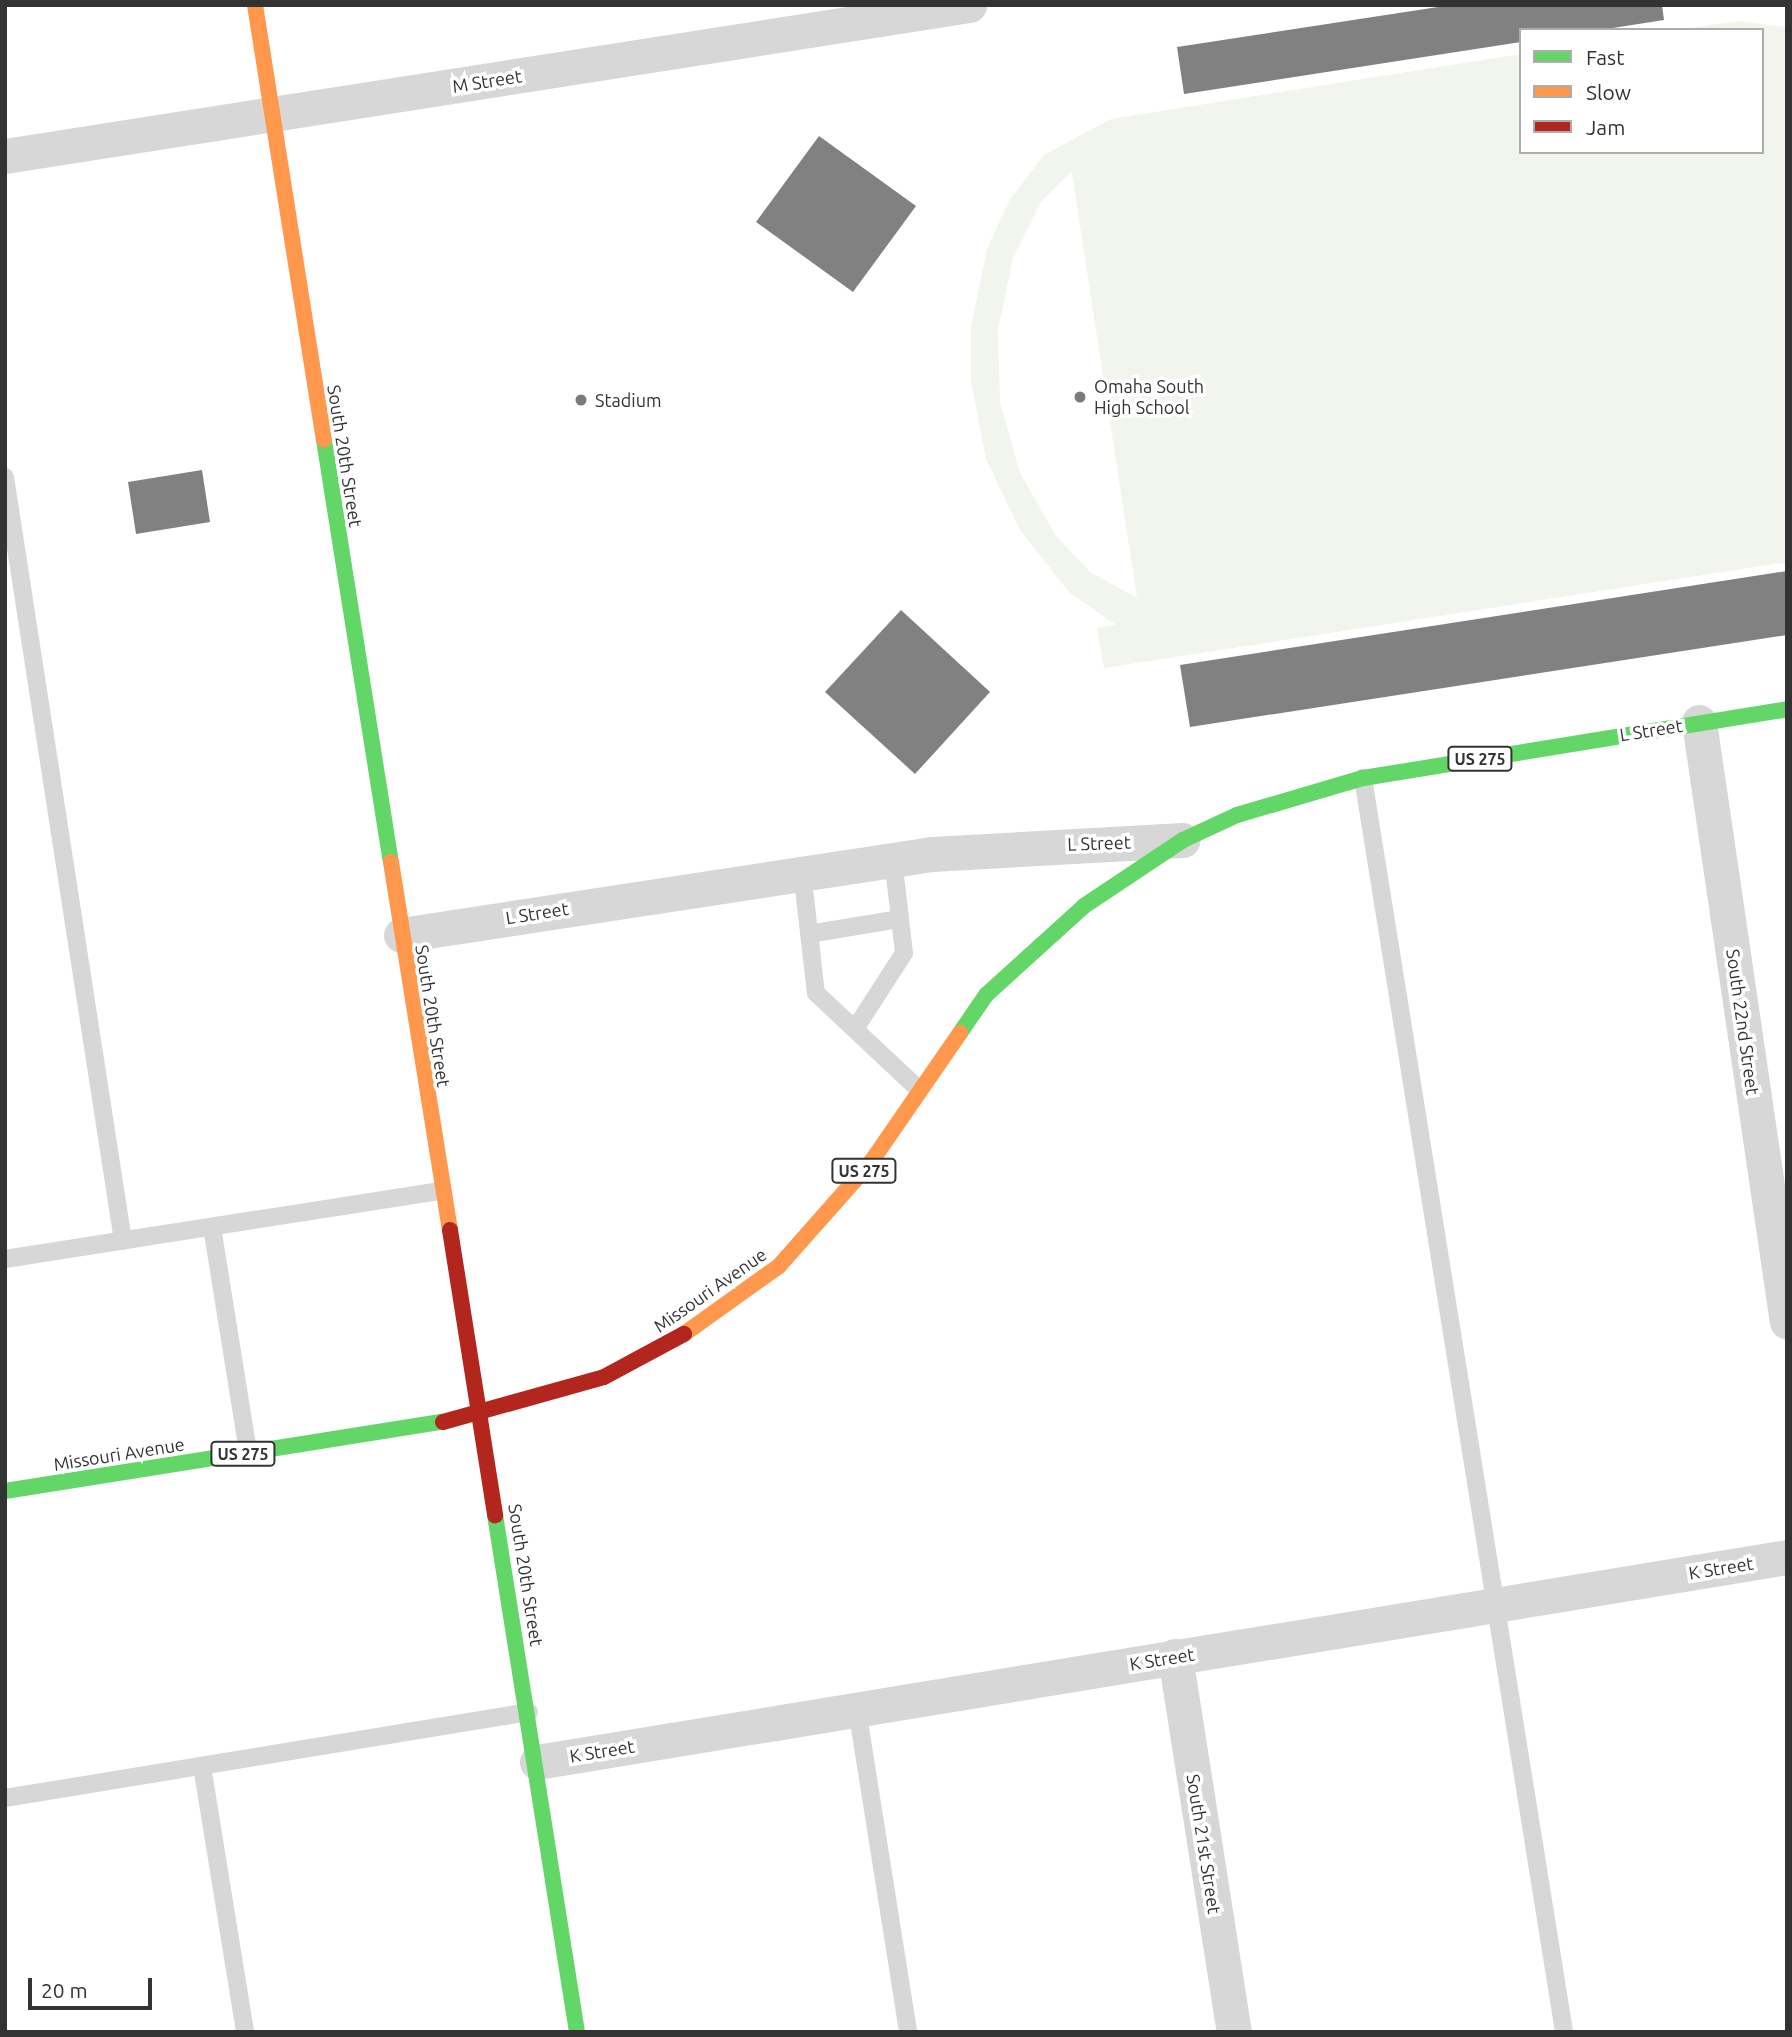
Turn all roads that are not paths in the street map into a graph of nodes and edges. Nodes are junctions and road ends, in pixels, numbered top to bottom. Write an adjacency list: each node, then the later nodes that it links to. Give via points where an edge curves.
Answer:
1 (255, 5): 3 (street, South 20th Street)
2 (970, 5): 3 (street, M Street)
3 (272, 115): 4 (street, M Street); 14 (street, South 20th Street)
4 (5, 156)
5 (5, 477): 19 (lane)
6 (1787, 709): 7 (street, L Street / US 275)
7 (1699, 722): 8 (street, L Street / US 275); 21 (street, South 22nd Street)
8 (1363, 778): 9 (street, L Street / US 275, via 1237,815); 26 (lane)
9 (1183, 840): 10 (street, L Street, via 1018,845); 16 (street, Missouri Avenue / US 275, via 1125,874 1034,946 986,995)
10 (893, 859): 11 (street, L Street); 12 (lane)
11 (802, 871): 13 (lane); 14 (street, L Street)
12 (900, 919): 13 (lane); 15 (lane, via 904,953)
13 (809, 934): 15 (lane, via 816,993)
14 (401, 935): 17 (street, South 20th Street)
15 (855, 1029): 16 (lane)
16 (918, 1088): 22 (street, Missouri Avenue / US 275, via 871,1162 828,1213 779,1266 729,1304 668,1345 604,1377)
17 (441, 1191): 18 (lane); 22 (street, South 20th Street)
18 (212, 1227): 19 (lane); 23 (lane)
19 (123, 1241): 20 (lane)
20 (5, 1259)
21 (1787, 1322)
22 (480, 1416): 23 (street, Missouri Avenue / US 275); 29 (street, South 20th Street)
23 (248, 1453): 24 (street, Missouri Avenue / US 275)
24 (5, 1491)
25 (1787, 1557): 26 (street, K Street)
26 (1494, 1605): 27 (street, K Street); 37 (lane)
27 (1175, 1656): 28 (street, K Street); 36 (street, South 21st Street)
28 (857, 1709): 30 (street, K Street); 35 (lane)
29 (529, 1712): 30 (street, South 20th Street); 31 (lane)
30 (537, 1762): 34 (street, South 20th Street)
31 (202, 1766): 32 (lane); 33 (lane)
32 (5, 1798)
33 (245, 2032)
34 (577, 2032)
35 (908, 2032)
36 (1234, 2032)
37 (1564, 2032)

